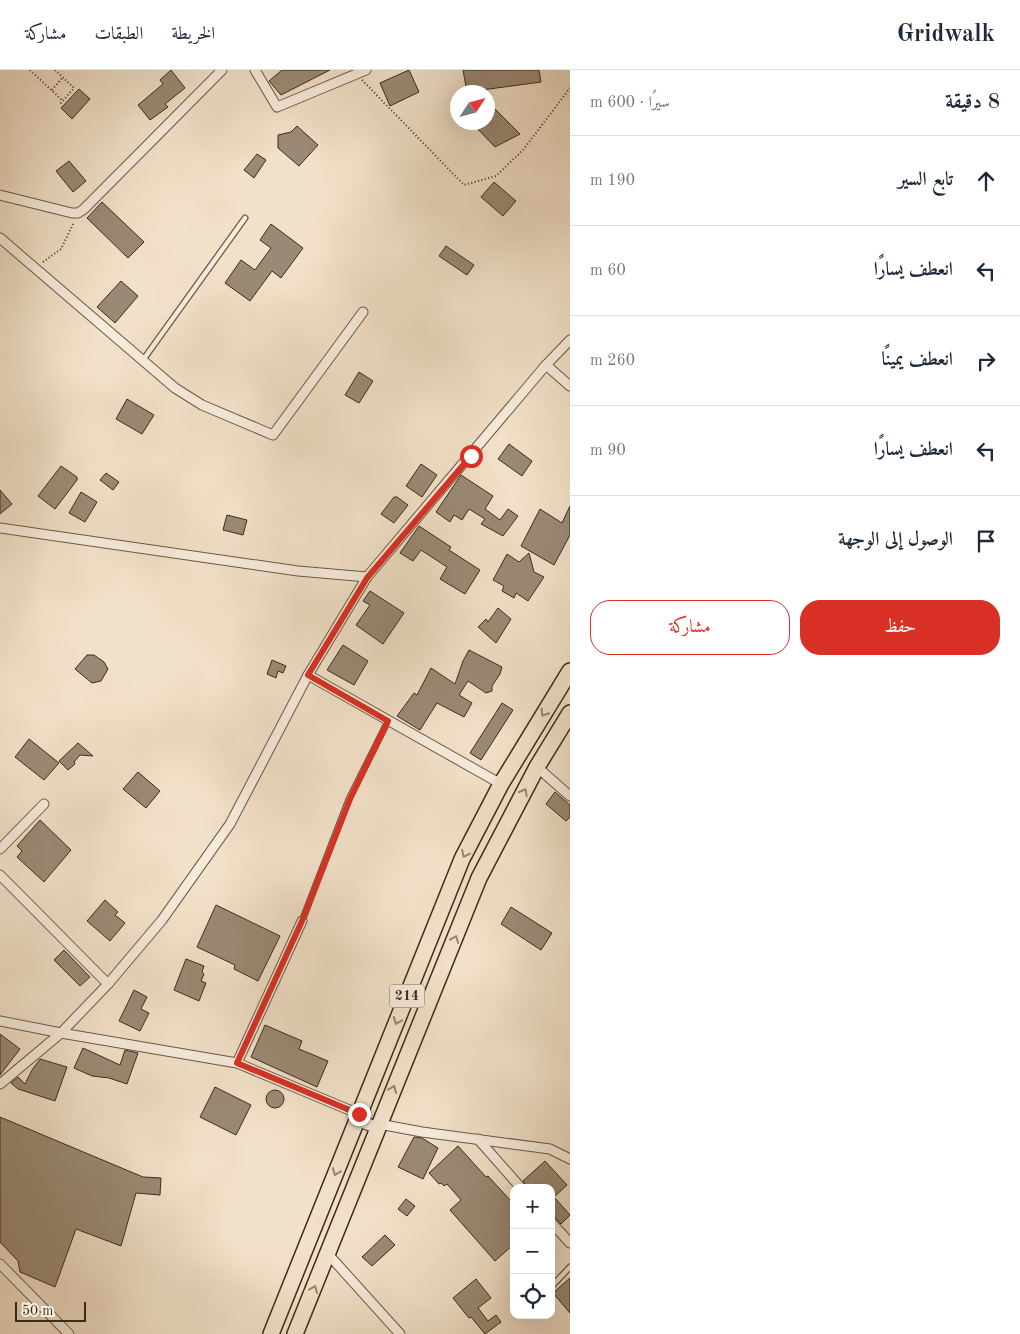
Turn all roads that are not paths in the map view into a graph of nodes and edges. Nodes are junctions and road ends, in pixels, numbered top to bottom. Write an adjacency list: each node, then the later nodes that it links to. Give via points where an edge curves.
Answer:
1 (222, 70): 4 (street, via 78,213)
2 (255, 70): 3 (street, via 276,107)
3 (366, 70)
4 (0, 195)
5 (245, 218): 9 (lane)
6 (0, 238): 9 (street)
7 (363, 312): 9 (street, via 272,435 188,397)
8 (570, 340): 10 (street)
9 (142, 360)
10 (546, 365): 11 (street); 13 (street)
11 (570, 386)
12 (0, 528): 13 (street, via 298,572)
13 (367, 578): 15 (street)
14 (570, 671): 19 (highway, 214, one-way to 19)
15 (308, 675): 17 (street); 25 (street, via 230,824 162,920)
16 (570, 713): 18 (highway, 214)
17 (388, 721): 19 (street); 24 (lane, via 350,799)
18 (537, 767): 20 (street); 31 (highway, 214, one-way to 18, via 479,878)
19 (500, 784): 30 (highway, 214, one-way to 30, via 462,859)
20 (570, 796)
21 (44, 804): 22 (street)
22 (0, 849)
23 (0, 874): 25 (street)
24 (302, 921): 28 (street)
25 (108, 984): 27 (street)
26 (0, 1021): 27 (street)
27 (61, 1033): 28 (street); 29 (street)
28 (237, 1063): 30 (street)
29 (0, 1084)
30 (358, 1117): 31 (street); 42 (highway, 214, one-way to 42)
31 (379, 1126): 32 (street); 37 (highway, 214)
32 (478, 1139): 33 (street, via 550,1149); 34 (street)
33 (570, 1159)
34 (517, 1184)
35 (555, 1226): 36 (street)
36 (570, 1243)
37 (328, 1254): 43 (highway, 214, one-way to 37); 44 (street)
38 (0, 1264): 41 (street)
39 (570, 1267): 40 (lane)
40 (555, 1283)
41 (68, 1334)
42 (271, 1334)
43 (295, 1334)
44 (400, 1334)

